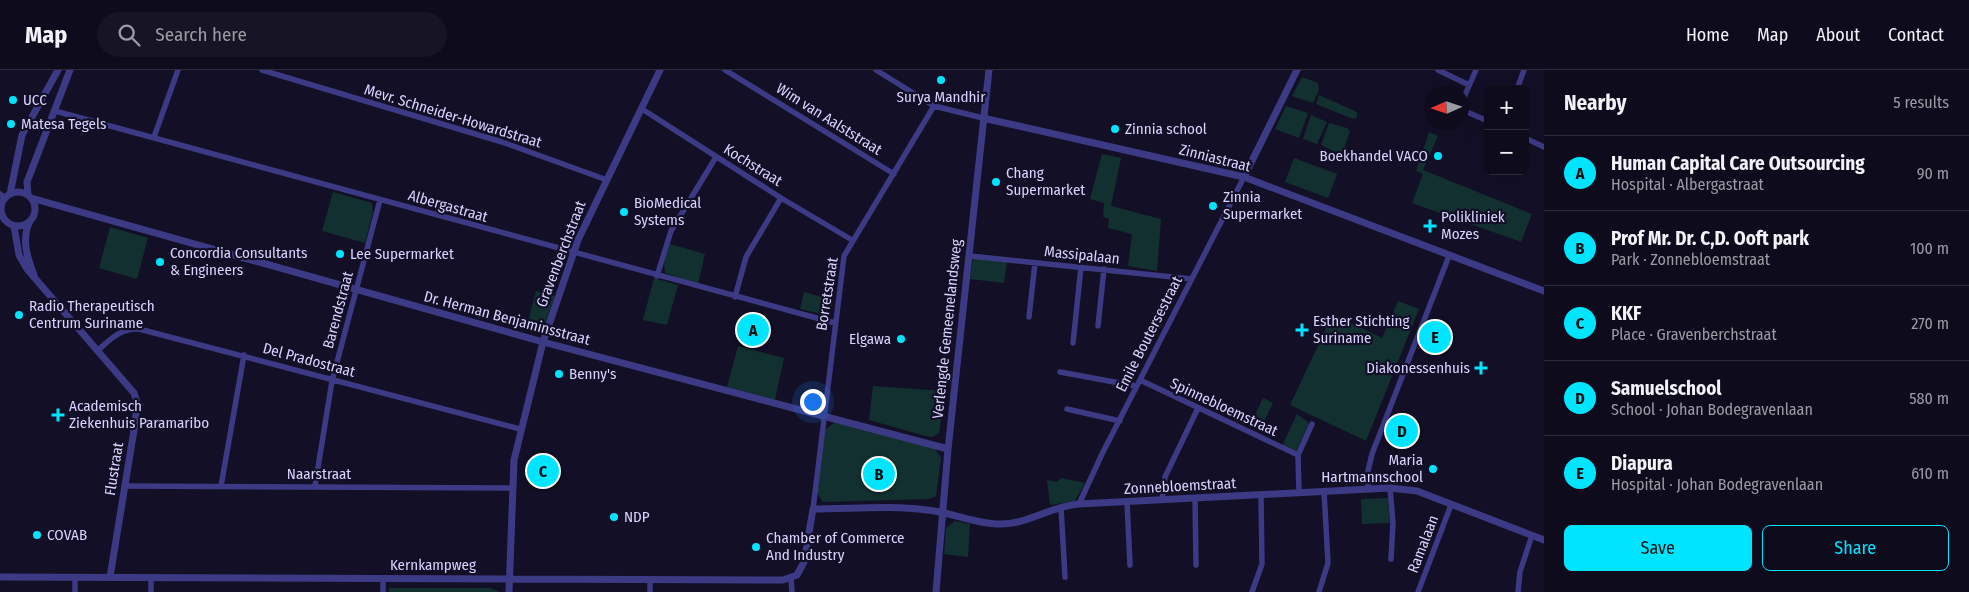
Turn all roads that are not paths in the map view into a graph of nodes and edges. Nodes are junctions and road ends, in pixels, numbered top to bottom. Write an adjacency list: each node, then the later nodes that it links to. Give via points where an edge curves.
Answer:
1 (58, 70): 29 (street, via 22,135)
2 (70, 70): 18 (street)
3 (178, 70): 22 (street)
4 (262, 70): 13 (street, Mevr. Schneider-Howardstraat)
5 (660, 70): 17 (street, Gravenberchstraat)
6 (725, 70): 26 (street, Wim van Aalststraat)
7 (876, 70): 16 (street, Zinniastraat)
8 (989, 70): 20 (street, Verlengde Gemeenelandsweg)
9 (1297, 70): 27 (street)
10 (1438, 70): 14 (street)
11 (1476, 70): 14 (street)
12 (1524, 70): 15 (street)
13 (274, 72): 28 (street, Mevr. Schneider-Howardstraat, via 502,142)
14 (1469, 85)
15 (1518, 85)
16 (934, 106): 20 (street, Zinniastraat); 26 (street, Borretstraat)
17 (642, 109): 25 (street, Kochstraat); 28 (street, Gravenberchstraat)
18 (54, 111): 22 (street, Albergastraat); 30 (street, via 27,182)
19 (1469, 113): 21 (street)
20 (983, 118): 27 (street, Zinniastraat); 41 (street, Verlengde Gemeenelandsweg)
21 (1484, 119)
22 (154, 137): 32 (street, Albergastraat)
23 (1529, 140): 24 (street)
24 (1544, 147)
25 (716, 157): 31 (street, Kochstraat); 46 (street, via 671,231)
26 (894, 174): 39 (street, Borretstraat)
27 (1244, 177): 42 (street, Zinniastraat); 47 (street, Emile Boutersestraat)
28 (607, 180): 40 (street, Gravenberchstraat)
29 (5, 195): 30 (street, via 18,192); 34 (street)
30 (30, 196): 33 (street, Dr. Herman Benjaminsstraat); 35 (street, via 35,206)
31 (781, 198): 39 (street, Kochstraat); 51 (street, via 746,257)
32 (380, 200): 40 (street, Albergastraat); 49 (street, Barendstraat)
33 (61, 208): 35 (street, Dr. Herman Benjaminsstraat, via 46,208); 49 (street, Dr. Herman Benjaminsstraat)
34 (0, 209): 37 (street)
35 (34, 213): 36 (street)
36 (30, 221): 38 (street); 48 (street, Flustraat, via 25,244)
37 (2, 222): 38 (street)
38 (14, 226): 48 (street, Flustraat, via 20,255)
39 (852, 240): 53 (street, Borretstraat, via 844,256)
40 (574, 254): 46 (street, Albergastraat); 55 (street, Gravenberchstraat)
41 (970, 256): 43 (street, Massipalaan); 69 (street, Verlengde Gemeenelandsweg)
42 (1450, 256): 50 (street, Zinniastraat); 76 (street, via 1372,454)
43 (1035, 263): 44 (street, Massipalaan); 52 (street)
44 (1082, 266): 45 (street, Massipalaan); 56 (street)
45 (1104, 269): 47 (street, Massipalaan); 54 (street)
46 (657, 276): 51 (street, Albergastraat)
47 (1192, 279): 61 (street, Emile Boutersestraat)
48 (38, 282): 57 (street, Flustraat)
49 (356, 290): 55 (street, Dr. Herman Benjaminsstraat); 60 (street, Barendstraat)
50 (1544, 291)
51 (735, 296): 53 (street, Albergastraat)
52 (1030, 317)
53 (835, 324): 65 (street, Borretstraat)
54 (1098, 326)
55 (543, 342): 65 (street, Dr. Herman Benjaminsstraat); 68 (street, Gravenberchstraat)
56 (1073, 343)
57 (97, 352): 58 (street, Del Pradostraat, via 128,328); 71 (street, Flustraat, via 134,393 137,402)
58 (244, 355): 60 (street, Del Pradostraat); 72 (street)
59 (1060, 372): 62 (street)
60 (332, 380): 68 (street, Del Pradostraat); 73 (street, Barendstraat)
61 (1140, 380): 62 (street, Emile Boutersestraat); 63 (street, Spinnebloemstraat)
62 (1136, 386): 66 (street, Emile Boutersestraat)
63 (1198, 408): 70 (street, Spinnebloemstraat); 81 (street, via 1165,477)
64 (1068, 410): 66 (street)
65 (824, 416): 69 (street, Dr. Herman Benjaminsstraat); 86 (street, Borretstraat)
66 (1120, 421): 83 (street, Emile Boutersestraat)
67 (1312, 424): 70 (street)
68 (520, 429): 74 (street, Gravenberchstraat)
69 (948, 449): 87 (street, Verlengde Gemeenelandsweg)
70 (1298, 455): 78 (street)
71 (125, 486): 72 (street, Naarstraat); 95 (street, Flustraat)
72 (221, 486): 73 (street, Naarstraat)
73 (315, 486): 74 (street, Naarstraat)
74 (513, 488): 99 (street, Gravenberchstraat)
75 (1390, 488): 76 (street, Zonnebloemstraat); 84 (street, Zonnebloemstraat, via 1417,492); 90 (street, via 1393,523)
76 (1368, 489): 77 (street, Zonnebloemstraat)
77 (1324, 491): 78 (street, Zonnebloemstraat); 110 (street, via 1328,563)
78 (1299, 493): 79 (street, Zonnebloemstraat)
79 (1261, 495): 80 (street, Zonnebloemstraat); 109 (street, via 1262,564)
80 (1195, 498): 81 (street, Zonnebloemstraat); 92 (street)
81 (1162, 500): 82 (street, Zonnebloemstraat)
82 (1127, 502): 83 (street, Zonnebloemstraat); 91 (street)
83 (1080, 504): 85 (street, Zonnebloemstraat)
84 (1451, 505): 88 (street, Zonnebloemstraat); 111 (street, Ramalaan)
85 (1061, 507): 87 (street, Zonnebloemstraat, via 1017,523 998,524); 96 (street)
86 (813, 509): 87 (street, Zonnebloemstraat, via 892,508); 100 (street, via 804,562)
87 (942, 512): 108 (street, Verlengde Gemeenelandsweg)
88 (1532, 535): 89 (street, Zonnebloemstraat); 112 (street, via 1520,572)
89 (1544, 540)
90 (1391, 559)
91 (1130, 565)
92 (1196, 565)
93 (0, 577): 94 (street, Kernkampweg)
94 (75, 577): 95 (street, Kernkampweg); 102 (street)
95 (110, 577): 97 (street, Kernkampweg)
96 (1065, 577)
97 (151, 578): 98 (street, Kernkampweg); 103 (street)
98 (383, 578): 99 (street, Kernkampweg); 104 (street)
99 (510, 578): 101 (street, Kernkampweg); 105 (street, Gravenberchstraat)
100 (792, 578): 101 (street, Kernkampweg); 107 (street)
101 (650, 581): 106 (street)
102 (75, 592)
103 (151, 592)
104 (383, 592)
105 (509, 592)
106 (650, 592)
107 (792, 592)
108 (936, 592)
109 (1252, 592)
110 (1319, 592)
111 (1418, 592)
112 (1518, 592)

